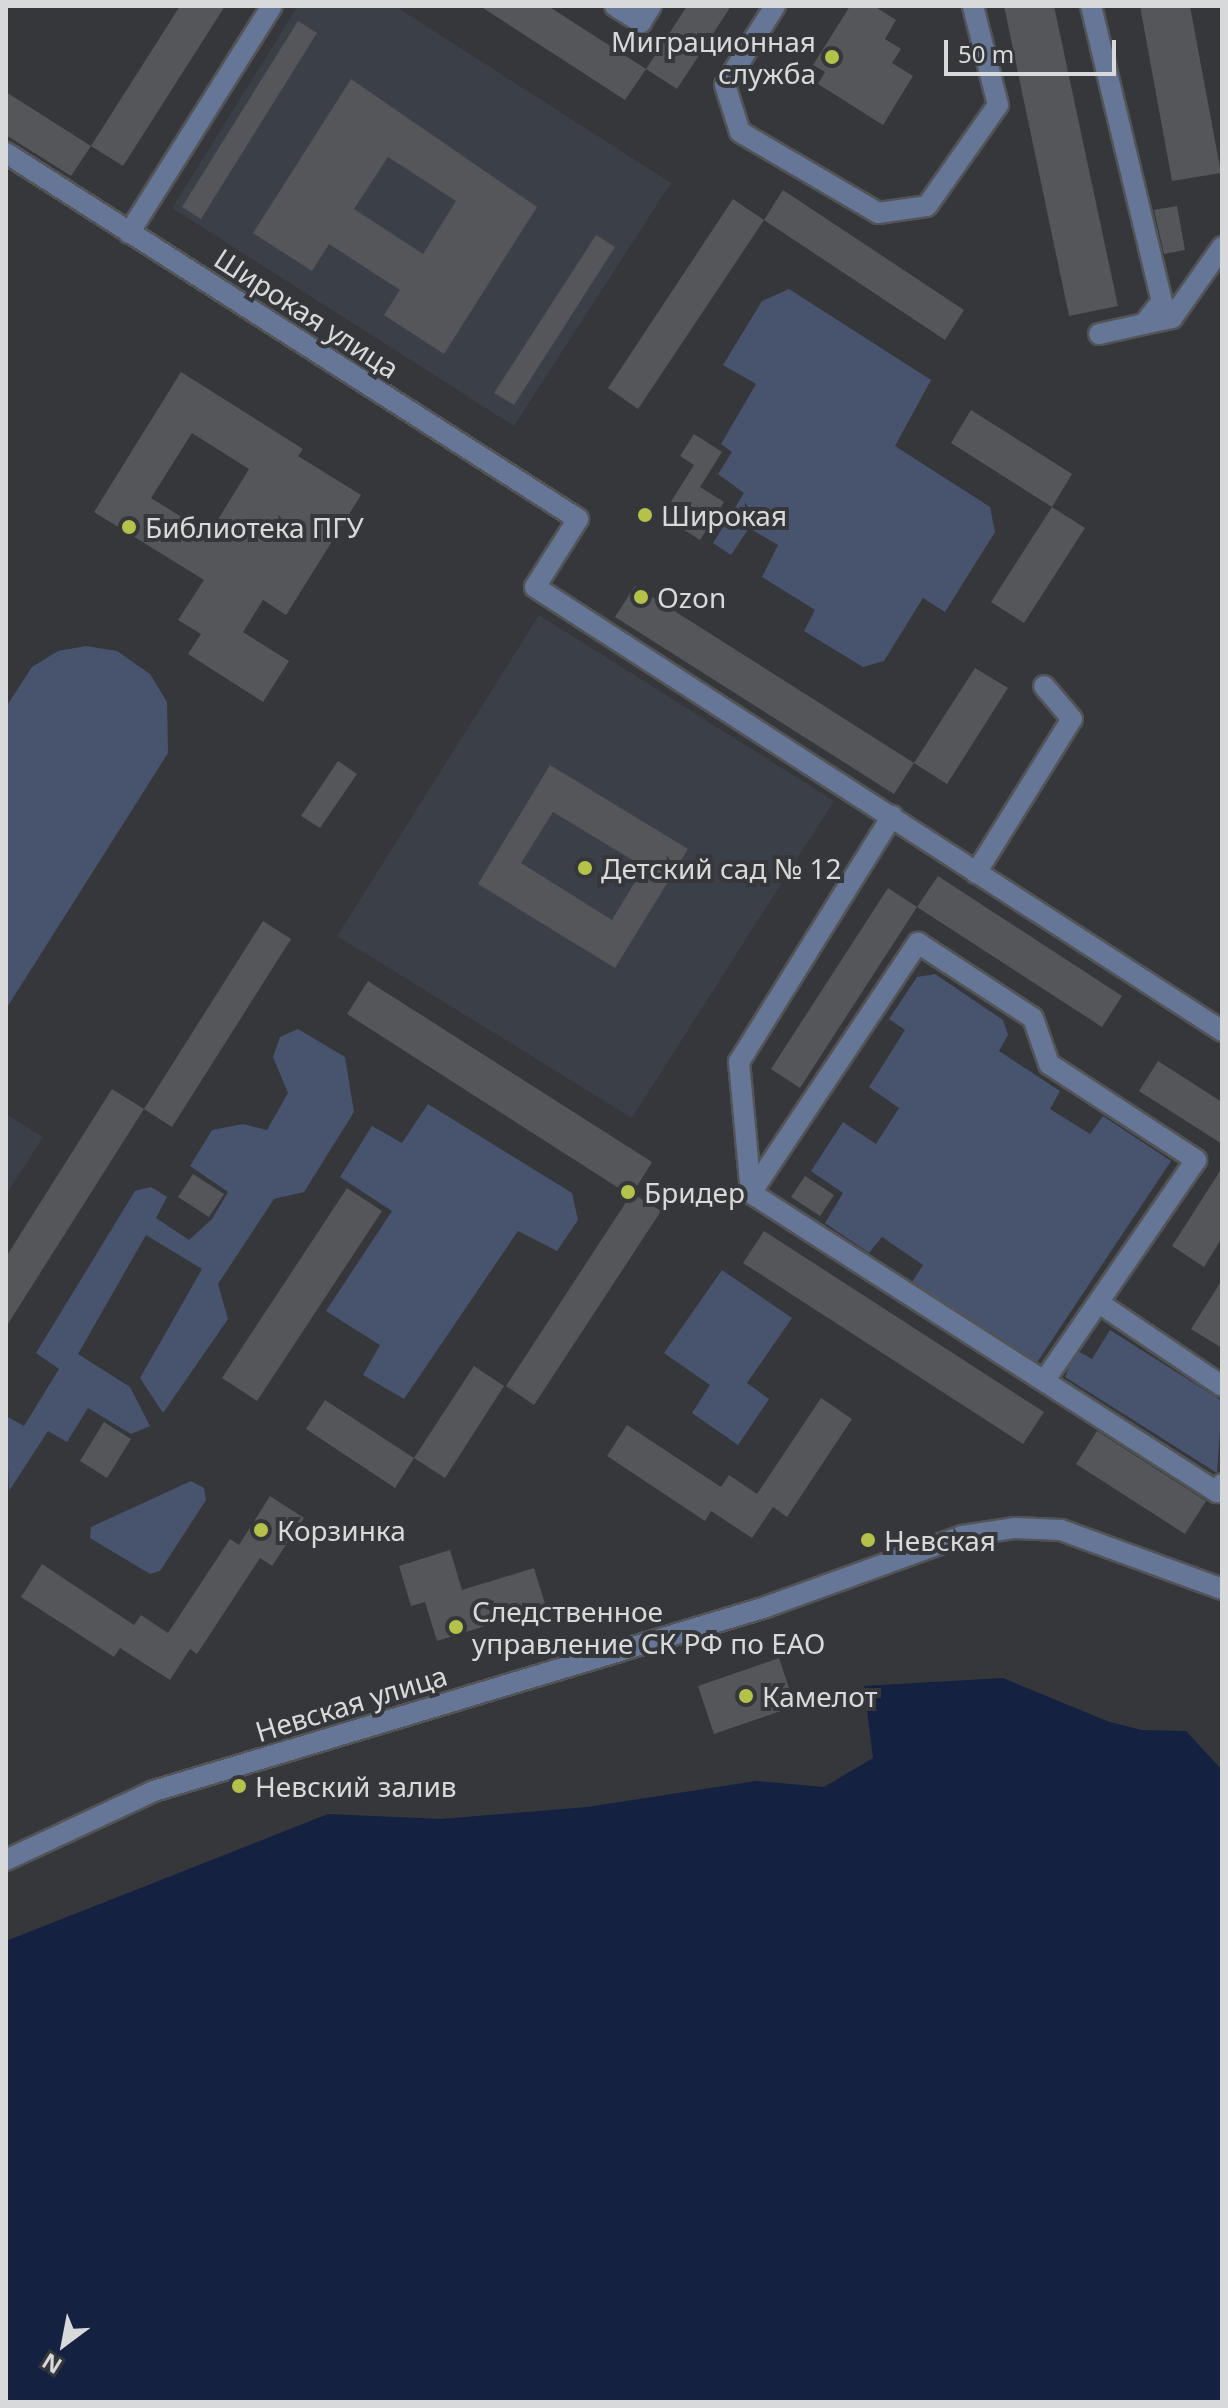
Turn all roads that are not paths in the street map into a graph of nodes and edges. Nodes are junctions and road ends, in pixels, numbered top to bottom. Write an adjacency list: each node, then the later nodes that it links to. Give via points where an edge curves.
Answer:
1 (272, 6): 8 (street)
2 (615, 6): 3 (street, via 641,22)
3 (651, 6)
4 (775, 6): 5 (street, via 725,85 740,132 878,213 927,206 998,105)
5 (973, 6)
6 (1091, 6): 10 (street, via 1162,301)
7 (6, 153): 8 (street, Широкая улица)
8 (129, 233): 13 (street, Широкая улица, via 578,519 535,587)
9 (1222, 247): 10 (street, via 1172,318)
10 (1144, 324): 11 (street)
11 (1099, 334)
12 (1044, 686): 14 (street, via 1072,719)
13 (892, 816): 14 (street); 16 (street, via 739,1062)
14 (976, 873): 15 (street)
15 (1222, 1031)
16 (751, 1193): 17 (street, via 918,943 1033,1018 1049,1064 1196,1160); 18 (street)
17 (1099, 1303): 18 (street); 19 (street)
18 (1045, 1380): 20 (street, via 1217,1492)
19 (1222, 1386)
20 (1222, 1484)
21 (1222, 1589): 22 (street, Невская улица, via 1061,1530 962,1536 763,1608 154,1791)
22 (6, 1860)

